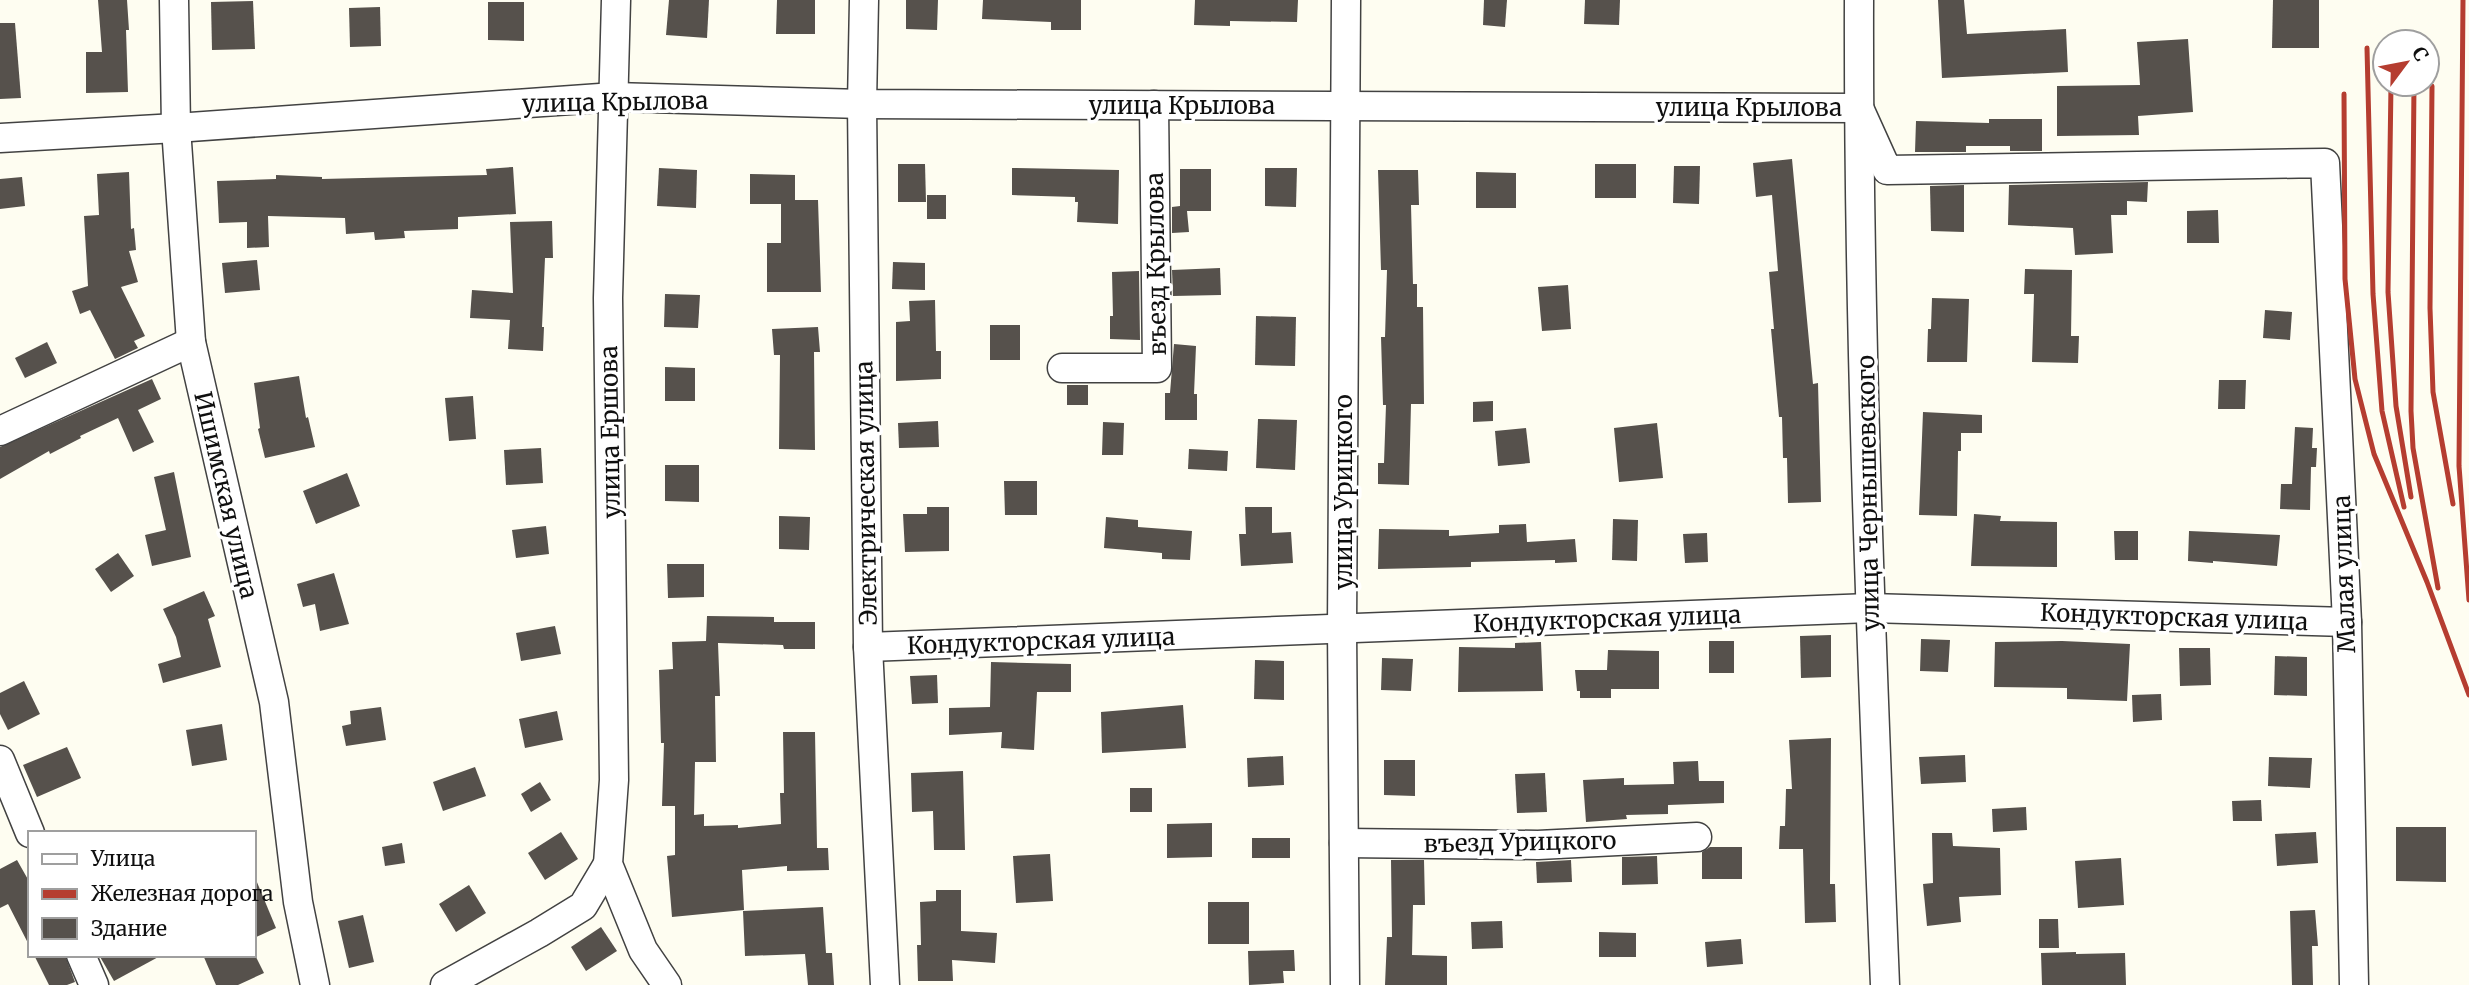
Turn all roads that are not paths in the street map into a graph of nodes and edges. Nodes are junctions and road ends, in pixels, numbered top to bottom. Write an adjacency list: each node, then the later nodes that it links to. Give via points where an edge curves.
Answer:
1 (174, 0): 11 (street, Ишимская улица)
2 (616, 0): 6 (street, улица Ершова)
3 (864, 0): 7 (street, Электрическая улица)
4 (1346, 0): 9 (street, улица Урицкого)
5 (1859, 0): 10 (street, улица Чернышевского)
6 (614, 97): 7 (street, улица Крылова); 11 (street, улица Крылова); 25 (street, улица Ершова, via 608,298 614,780)
7 (862, 104): 8 (street, улица Крылова); 20 (street, Электрическая улица)
8 (1154, 105): 9 (street, улица Крылова); 15 (street, въезд Крылова, via 1157,368)
9 (1347, 106): 10 (street, улица Крылова); 19 (street, улица Урицкого)
10 (1858, 108): 13 (street, улица Крылова, via 1887,170); 17 (street, улица Чернышевского)
11 (176, 128): 12 (street, улица Крылова); 14 (street, Ишимская улица)
12 (0, 138)
13 (2325, 163): 18 (street, Малая улица)
14 (191, 342): 16 (street); 28 (street, Ишимская улица, via 274,702 298,902)
15 (1062, 368)
16 (0, 431)
17 (1870, 608): 18 (street, Кондукторская улица); 19 (street, Кондукторская улица); 33 (street, улица Чернышевского)
18 (2347, 622): 34 (street, Малая улица)
19 (1342, 629): 20 (street, Кондукторская улица); 24 (street, улица Урицкого)
20 (868, 647): 31 (street, Электрическая улица)
21 (0, 760): 22 (street)
22 (29, 831)
23 (1697, 837): 24 (street, въезд Урицкого, via 1538,845)
24 (1344, 843): 32 (street, улица Урицкого)
25 (608, 864): 29 (street, via 583,905); 30 (street, via 643,950)
26 (82, 957): 27 (street)
27 (94, 985)
28 (315, 985)
29 (445, 985)
30 (667, 985)
31 (885, 985)
32 (1345, 985)
33 (1885, 985)
34 (2354, 985)

